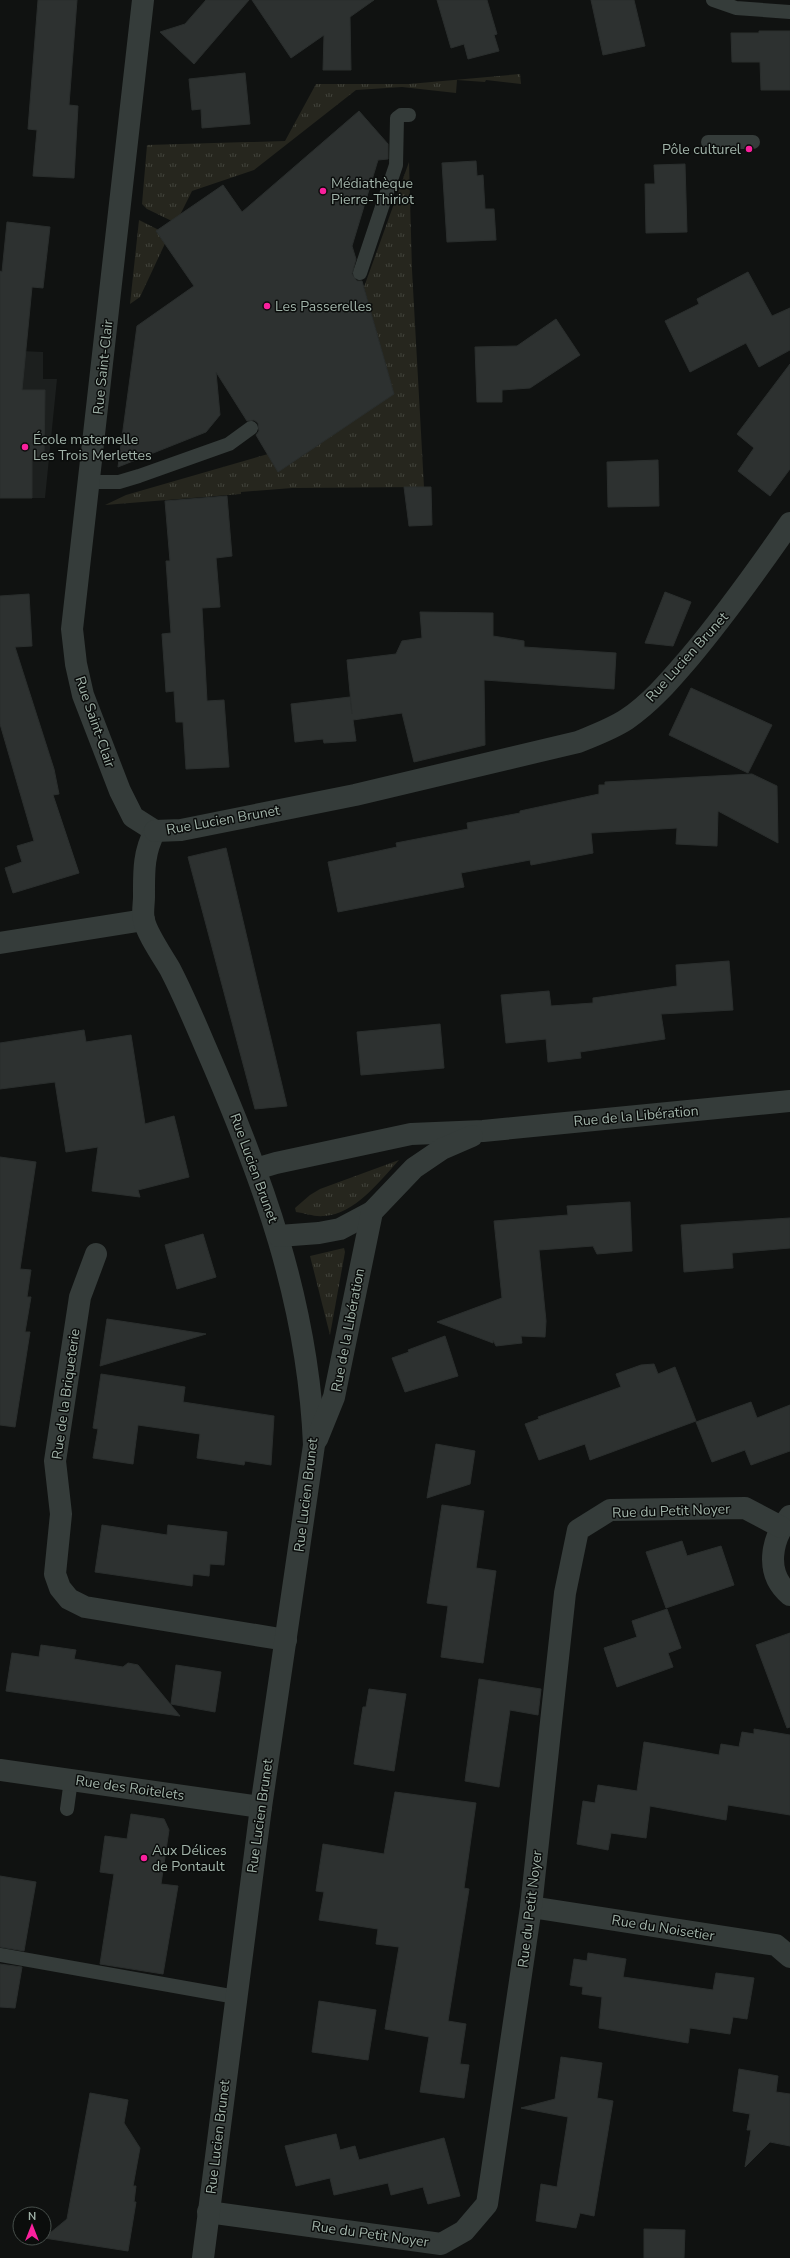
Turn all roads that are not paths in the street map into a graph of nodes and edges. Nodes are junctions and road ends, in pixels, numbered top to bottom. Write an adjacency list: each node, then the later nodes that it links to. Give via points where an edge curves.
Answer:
1 (143, 0): 9 (street, Rue Saint-Clair)
2 (713, 0): 3 (lane, via 736,8)
3 (790, 12)
4 (409, 115): 7 (lane, via 397,118 396,165)
5 (708, 142): 6 (lane)
6 (753, 142)
7 (360, 273)
8 (251, 428): 9 (lane, via 229,444 139,476 119,482)
9 (89, 482): 11 (street, Rue Saint-Clair, via 72,629 76,664 83,696 120,791 133,817)
10 (790, 523): 11 (street, Rue Lucien Brunet, via 727,614 671,680 627,719 605,731 578,742 355,795 181,830)
11 (155, 831): 12 (street, Rue Lucien Brunet, via 148,843 144,862)
12 (144, 920): 13 (street); 16 (street, Rue Lucien Brunet, via 182,991)
13 (0, 943)
14 (790, 1101): 15 (street, Rue de la Libération)
15 (483, 1131): 16 (street, Rue de la Libération, via 411,1134); 17 (street, Rue de la Libération, via 442,1149 414,1168)
16 (256, 1169): 18 (street, Rue Lucien Brunet)
17 (372, 1212): 18 (street, Rue de la Libération, via 340,1229); 20 (street, Rue de la Libération, via 334,1397)
18 (279, 1236): 20 (street, Rue Lucien Brunet, via 304,1348 313,1411)
19 (96, 1254): 23 (street, Rue de la Briqueterie, via 80,1297 55,1461 61,1514 55,1574 60,1588 69,1599 85,1607)
20 (314, 1445): 23 (street, Rue Lucien Brunet)
21 (785, 1522): 22 (street, Rue du Petit Noyer, via 774,1543 773,1560 777,1577); 28 (street, Rue du Petit Noyer, via 745,1508 610,1510 578,1530 565,1593)
22 (790, 1595)
23 (286, 1640): 26 (street, Rue Lucien Brunet)
24 (0, 1770): 25 (street, Rue des Roitelets)
25 (71, 1780): 26 (street, Rue des Roitelets); 27 (lane)
26 (261, 1807): 31 (street, Rue Lucien Brunet)
27 (66, 1809)
28 (531, 1908): 30 (street, Rue du Noisetier, via 776,1945); 32 (street, Rue du Petit Noyer, via 487,2204 464,2231 441,2244)
29 (0, 1955): 31 (lane)
30 (790, 1957)
31 (236, 1997): 32 (street, Rue Lucien Brunet)
32 (208, 2212): 33 (street, Rue Lucien Brunet)
33 (202, 2258)

